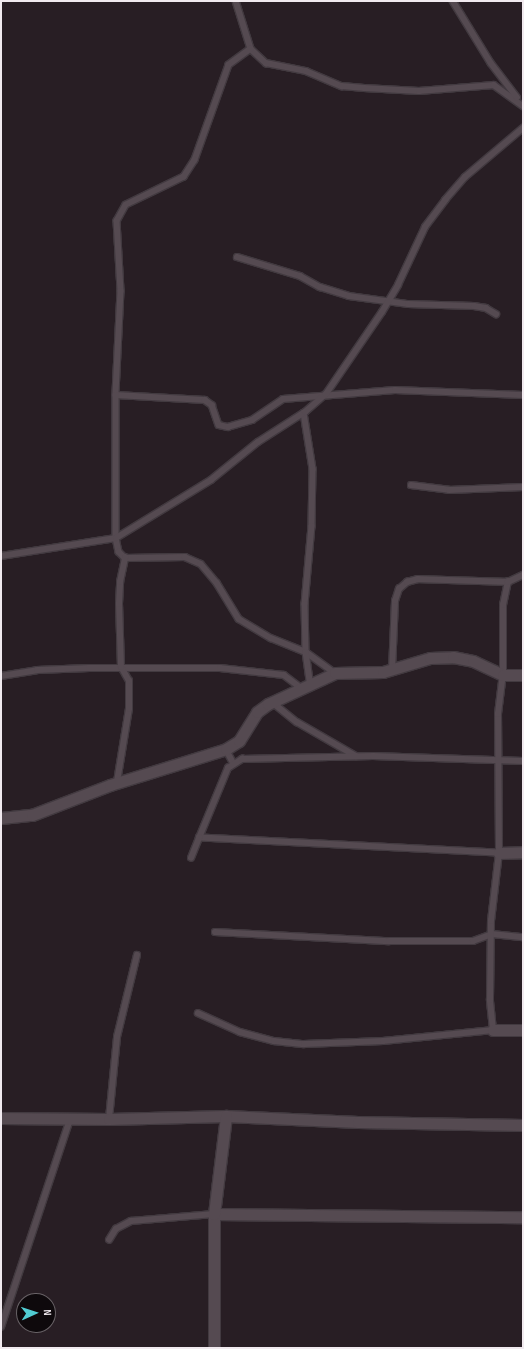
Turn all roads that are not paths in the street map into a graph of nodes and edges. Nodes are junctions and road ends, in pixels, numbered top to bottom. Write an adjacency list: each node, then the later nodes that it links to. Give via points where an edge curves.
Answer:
1 (236, 1): 3 (lane)
2 (453, 1): 4 (lane, via 488,58)
3 (252, 49): 4 (lane, via 266,63 306,71 342,86 419,90 494,85); 10 (lane, via 229,65 195,160 184,177 126,205 117,221 121,291)
4 (523, 105)
5 (523, 128): 6 (lane)
6 (520, 133): 8 (lane, via 465,177 445,200 426,227)
7 (237, 257): 8 (lane, via 300,276 336,292)
8 (388, 301): 9 (lane, via 474,306 486,308); 12 (lane)
9 (496, 314)
10 (116, 395): 12 (lane, via 205,400 212,405 219,425 228,427 252,420 283,399); 16 (lane)
11 (523, 395): 12 (lane, via 395,390)
12 (324, 396): 13 (lane)
13 (304, 413): 16 (lane, via 258,442 211,480); 21 (lane, via 313,469 314,495 305,604)
14 (411, 485): 15 (lane, via 450,490)
15 (523, 487)
16 (116, 538): 17 (lane); 18 (lane, via 119,552)
17 (1, 556)
18 (125, 558): 21 (lane, via 185,557 201,564 217,583 238,619 271,638); 22 (lane, via 119,604)
19 (523, 575): 20 (lane)
20 (508, 582): 23 (lane, via 418,579 407,582 399,589 395,602); 25 (lane, via 503,612)
21 (306, 652): 24 (lane); 28 (lane)
22 (121, 668): 27 (lane, via 37,670); 28 (lane, via 220,668 273,673); 35 (lane, via 129,681 129,709)
23 (392, 670): 24 (street); 25 (street, via 430,658 453,657 473,661)
24 (335, 673): 28 (street)
25 (503, 675): 26 (street); 32 (lane, via 498,714)
26 (523, 675)
27 (1, 676)
28 (305, 685): 29 (street)
29 (272, 702): 30 (street, via 257,712 239,741); 31 (lane, via 297,722)
30 (226, 749): 34 (lane); 35 (street)
31 (356, 756): 32 (lane); 34 (lane, via 242,758)
32 (498, 760): 33 (lane); 39 (lane)
33 (523, 761)
34 (233, 762): 37 (lane, via 223,777)
35 (117, 782): 36 (street, via 32,815)
36 (1, 818)
37 (199, 838): 39 (lane); 40 (lane)
38 (523, 852): 39 (street)
39 (499, 853): 42 (lane)
40 (191, 858)
41 (215, 932): 42 (lane, via 389,941 473,941)
42 (492, 934): 43 (lane); 46 (lane, via 490,1000)
43 (523, 938)
44 (137, 955): 51 (lane, via 117,1037)
45 (198, 1013): 46 (lane, via 240,1032 274,1041 304,1044 383,1042)
46 (493, 1030): 47 (street)
47 (523, 1030)
48 (226, 1116): 51 (street); 52 (street); 53 (street)
49 (1, 1118): 50 (street)
50 (70, 1119): 51 (street); 56 (lane)
51 (109, 1119)
52 (523, 1125)
53 (214, 1214): 54 (street); 55 (lane, via 131,1221 116,1229); 57 (street)
54 (523, 1217)
55 (109, 1240)
56 (1, 1327)
57 (214, 1348)

